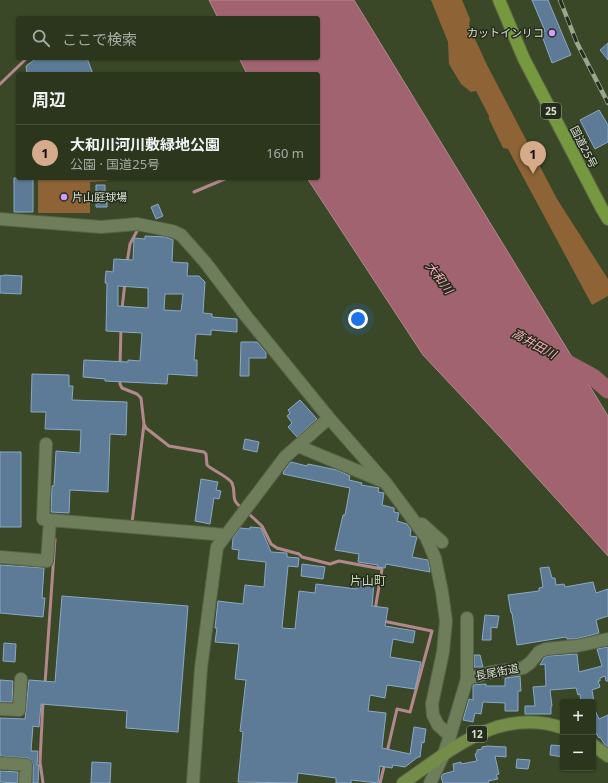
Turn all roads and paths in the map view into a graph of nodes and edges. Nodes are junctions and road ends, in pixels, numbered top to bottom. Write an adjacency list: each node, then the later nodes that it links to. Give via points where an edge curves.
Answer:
1 (499, 0): 3 (highway, 国道25号 / 25, via 524,59)
2 (0, 219): 4 (street, via 101,226 137,224 180,235 205,262)
3 (608, 219)
4 (329, 418): 6 (street); 7 (street)
5 (46, 444): 9 (street, via 43,519)
6 (298, 446): 7 (street); 10 (street, via 285,457)
7 (385, 482): 8 (street)
8 (408, 512): 11 (street); 19 (street, via 426,537 435,558 442,592 446,621 445,637 432,704 433,715 438,725)
9 (50, 520): 10 (street); 12 (street, via 48,561)
10 (226, 535): 25 (street, via 217,546 201,668)
11 (442, 542)
12 (0, 557)
13 (467, 618): 15 (street)
14 (608, 639): 15 (street, 長尾街道, via 546,649 539,652 523,668)
15 (466, 678): 19 (street, 長尾街道)
16 (21, 679): 17 (street, via 19,710)
17 (0, 709)
18 (560, 727): 21 (main road, 12, via 519,722 499,725 481,732)
19 (450, 736): 21 (street, 長尾街道)
20 (596, 747): 22 (main road)
21 (443, 756): 26 (main road, 12); 27 (street, 長尾街道)
22 (608, 756)
23 (0, 763): 24 (street, via 26,765)
24 (25, 783)
25 (193, 783)
26 (403, 783)
27 (430, 783)

